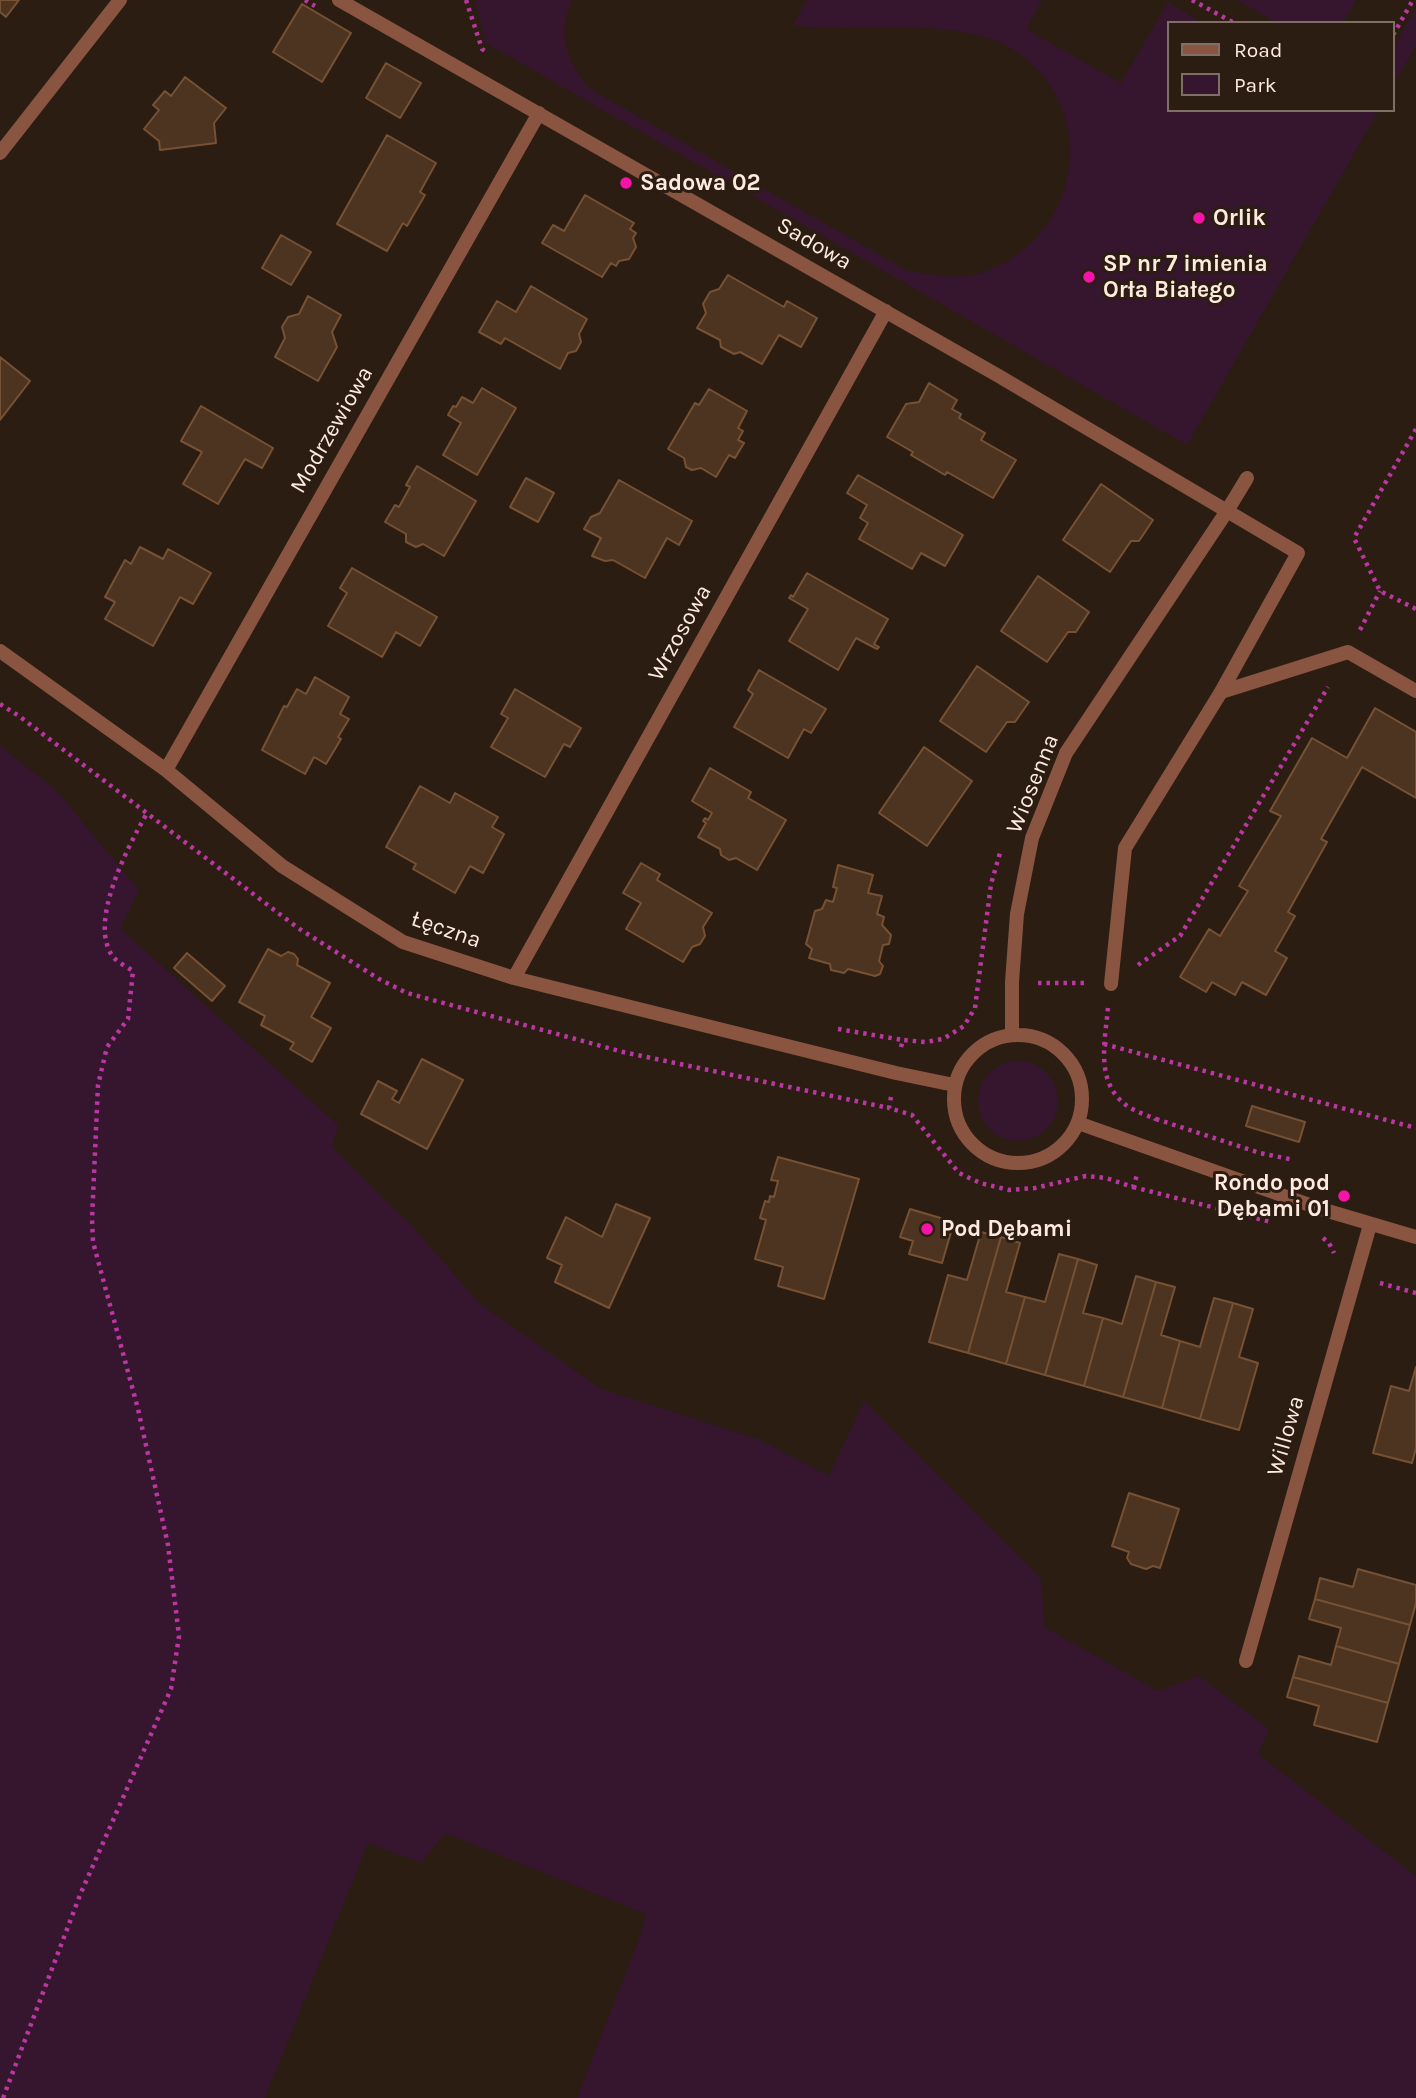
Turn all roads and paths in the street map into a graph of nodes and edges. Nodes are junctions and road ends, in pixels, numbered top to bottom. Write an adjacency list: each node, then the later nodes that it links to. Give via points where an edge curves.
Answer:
1 (120, 0): 8 (street)
2 (340, 0): 7 (street, Sadowa)
3 (1192, 0): 5 (path)
4 (1413, 0): 6 (path)
5 (1230, 21)
6 (1395, 32)
7 (539, 113): 9 (street, Sadowa); 19 (street, Modrzewiowa)
8 (0, 153)
9 (886, 311): 12 (street, Sadowa); 22 (street, Wrzosowa)
10 (1416, 429): 13 (path, via 1354,538)
11 (1247, 478): 12 (street, Wiosenna)
12 (1227, 511): 18 (street, Sadowa, via 1298,553); 24 (street, Wiosenna, via 1066,753 1032,838 1017,915)
13 (1380, 591): 14 (path); 16 (path)
14 (1416, 609)
15 (0, 651): 19 (street, Łęczna)
16 (1348, 652): 17 (street); 18 (street); 25 (path, via 1180,936)
17 (1416, 691)
18 (1221, 692): 25 (street, via 1125,848)
19 (166, 770): 22 (street, Łęczna, via 282,866 403,942)
20 (146, 813): 44 (path, via 126,851 108,905 104,936 114,958 133,971 128,1019 107,1047 98,1085 92,1219 93,1242 138,1409 168,1545 179,1636 172,1689 80,1895)
21 (1000, 851): 23 (path, via 990,884)
22 (514, 978): 28 (street, Łęczna)
23 (978, 982): 24 (path); 28 (path, via 975,1008 964,1026 943,1039 903,1040)
24 (1012, 982): 25 (path); 26 (street, Wiosenna)
25 (1111, 984): 27 (path)
26 (1012, 1034): 29 (street, via 983,1044 964,1063); 31 (street, via 1039,1038 1062,1052 1079,1076 1083,1101)
27 (1104, 1044): 30 (path, via 1103,1060 1115,1095); 32 (path)
28 (896, 1073): 29 (street, Łęczna); 35 (path, via 888,1108 912,1115 959,1173 1009,1190 1086,1176)
29 (954, 1085): 31 (street, via 955,1113 972,1145 1003,1162 1037,1161 1062,1146)
30 (1156, 1119): 33 (path); 34 (path)
31 (1078, 1123): 33 (street)
32 (1416, 1128)
33 (1146, 1147): 35 (path); 37 (street)
34 (1294, 1160)
35 (1133, 1187): 36 (path)
36 (1276, 1223)
37 (1370, 1225): 39 (street); 42 (street, Willowa)
38 (1315, 1233): 40 (path, via 1329,1242)
39 (1416, 1237)
40 (1335, 1255)
41 (1416, 1293): 42 (path, via 1377,1282 1372,1301)
42 (1350, 1295): 43 (street, Willowa)
43 (1246, 1661)
44 (3, 2098)

